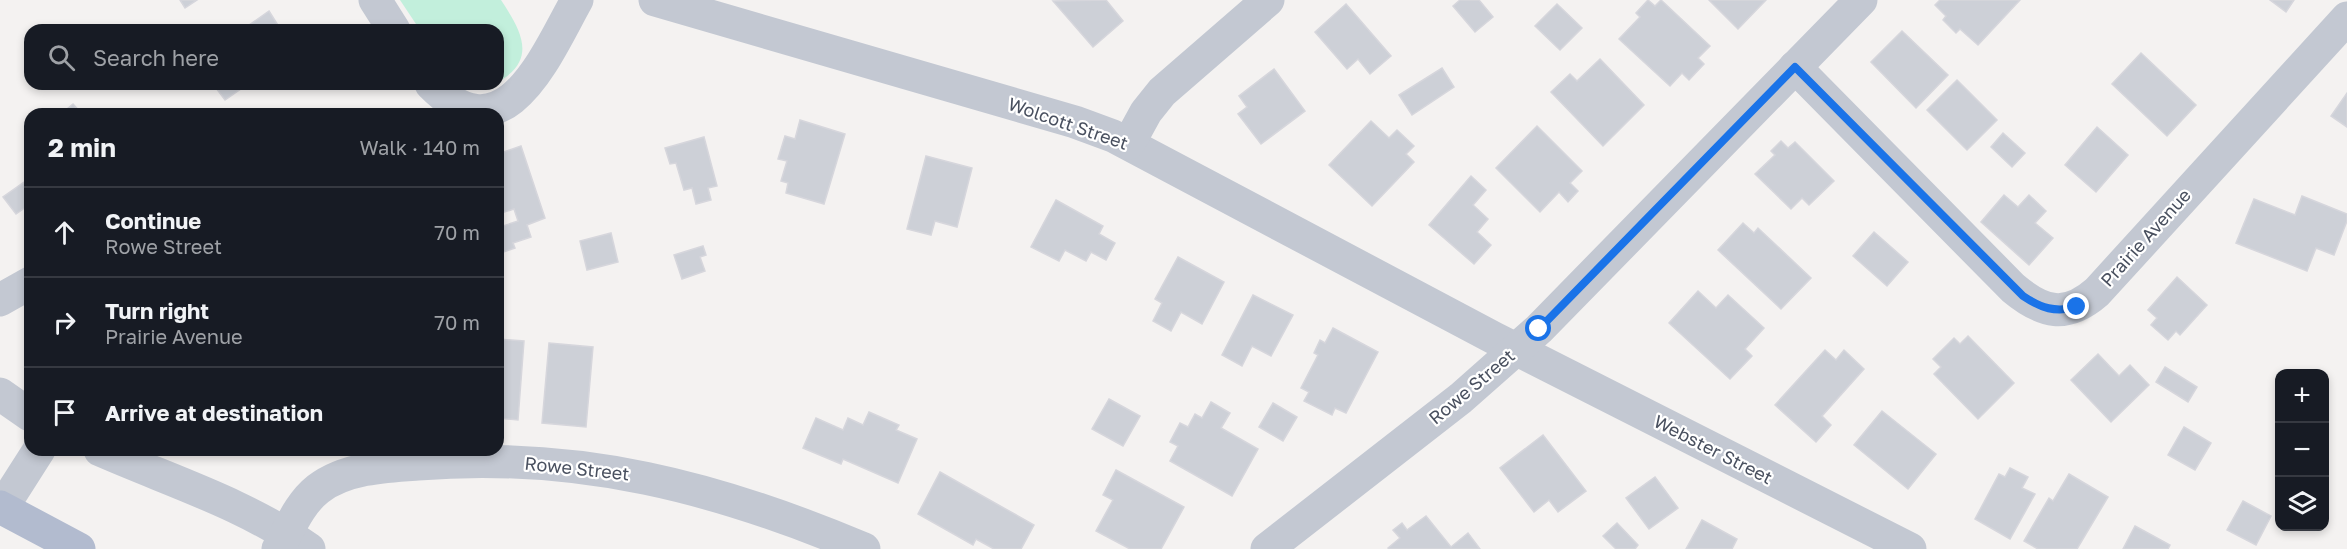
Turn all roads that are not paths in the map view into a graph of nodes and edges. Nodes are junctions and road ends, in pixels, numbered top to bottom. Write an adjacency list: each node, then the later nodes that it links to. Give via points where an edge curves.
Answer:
1 (375, 0): 7 (street)
2 (577, 0): 11 (street, via 534,76 516,98)
3 (655, 0): 12 (street, Wolcott Street, via 1075,122)
4 (1268, 0): 12 (street, via 1162,92)
5 (1861, 0): 8 (street, Rowe Street)
6 (2347, 18): 8 (street, Prairie Avenue, via 2097,292 2077,307 2065,310 2044,308 2013,288)
7 (390, 24)
8 (1795, 67): 15 (street, Rowe Street)
9 (438, 90): 10 (street)
10 (469, 108)
11 (492, 108)
12 (1129, 143): 15 (street, Wolcott Street)
13 (24, 287): 14 (street)
14 (0, 300)
15 (1517, 350): 24 (street, Rowe Street, via 1448,409); 25 (street, Webster Street)
16 (0, 394): 17 (street)
17 (24, 411)
18 (35, 456): 20 (street)
19 (115, 456): 21 (street, via 223,500)
20 (1, 508): 22 (main road)
21 (291, 544): 23 (street, Rowe Street, via 306,501 331,481 394,466 510,461 612,470 680,485 739,502)
22 (79, 549)
23 (864, 549)
24 (1267, 549)
25 (1910, 549)

